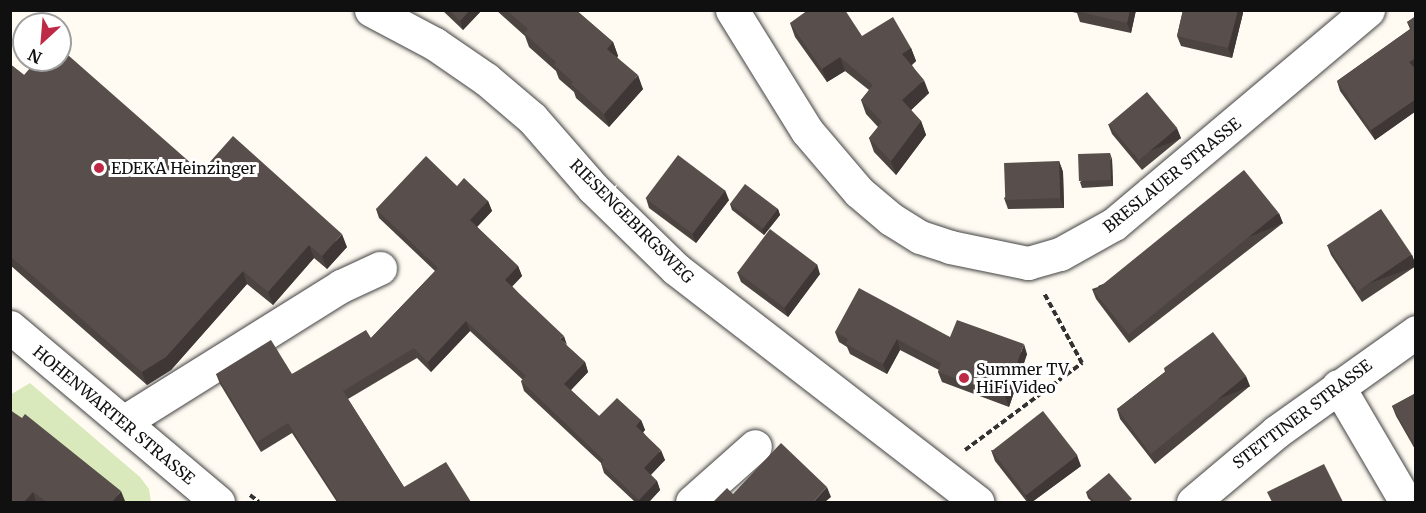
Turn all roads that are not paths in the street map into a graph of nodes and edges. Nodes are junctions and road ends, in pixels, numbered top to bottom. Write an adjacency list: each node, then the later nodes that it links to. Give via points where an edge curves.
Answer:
1 (371, 10): 12 (street, RIESENGEBIRGSWEG, via 486,79 532,118 593,188 676,269)
2 (732, 10): 3 (street, BRESLAUER STRASSE, via 807,131 859,192 920,237 1028,263 1060,254 1114,224)
3 (1368, 10)
4 (380, 268): 8 (street, via 340,286)
5 (10, 327): 8 (street, HOHENWARTER STRASSE)
6 (1416, 332): 7 (street, STETTINER STRASSE)
7 (1338, 386): 13 (street, STETTINER STRASSE, via 1275,432); 14 (street)
8 (124, 421): 10 (street, HOHENWARTER STRASSE)
9 (755, 446): 11 (street)
10 (208, 500)
11 (692, 502)
12 (978, 502)
13 (1193, 502)
14 (1406, 502)

